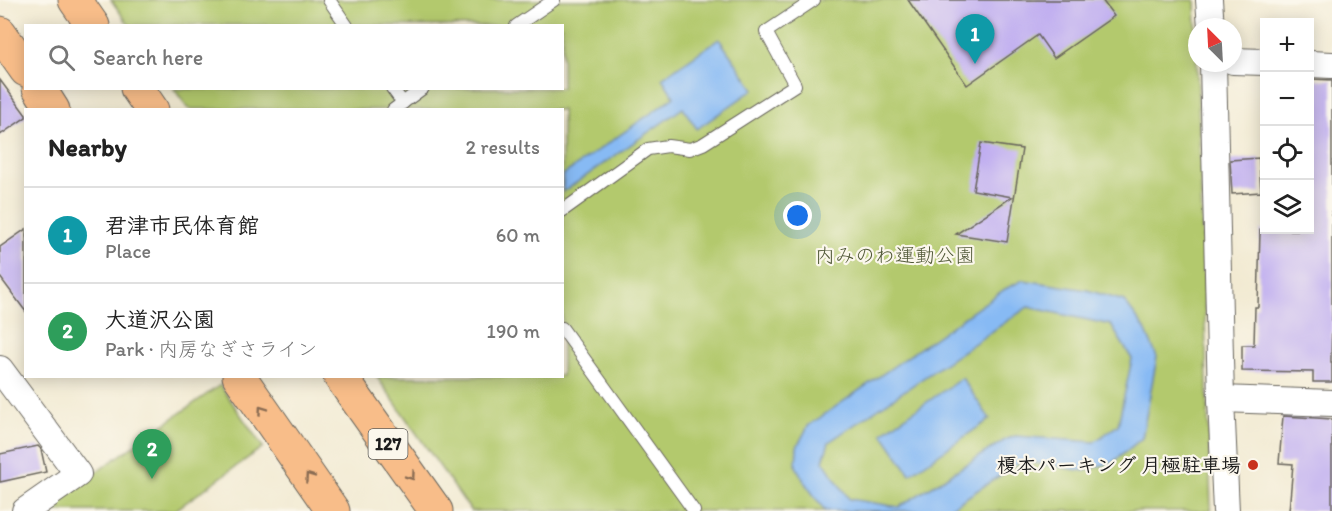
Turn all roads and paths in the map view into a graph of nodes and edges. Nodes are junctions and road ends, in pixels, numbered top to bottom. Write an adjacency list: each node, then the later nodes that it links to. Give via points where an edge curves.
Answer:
1 (75, 0): 7 (highway)
2 (329, 0): 8 (lane)
3 (554, 0): 9 (lane)
4 (813, 0): 24 (lane, via 766,32 795,85 704,144 690,149 648,149)
5 (1209, 0): 6 (street)
6 (1210, 18)
7 (92, 24)
8 (346, 24)
9 (519, 24)
10 (0, 33): 15 (highway)
11 (1242, 61): 12 (street)
12 (1260, 62)
13 (1314, 64): 14 (street)
14 (1332, 65)
15 (24, 67)
16 (1213, 72): 29 (street)
17 (40, 90): 22 (highway)
18 (138, 90): 23 (highway)
19 (393, 90): 21 (lane)
20 (420, 90): 21 (lane)
21 (398, 106)
22 (52, 108)
23 (151, 108)
24 (564, 210)
25 (564, 331): 34 (lane)
26 (0, 369): 31 (street, via 78,474)
27 (240, 378): 32 (highway, one-way to 27)
28 (341, 378): 33 (highway, 127, one-way to 33)
29 (1221, 399): 30 (street); 35 (street)
30 (1332, 403)
31 (26, 511)
32 (333, 511)
33 (436, 511)
34 (694, 511)
35 (1226, 511)

